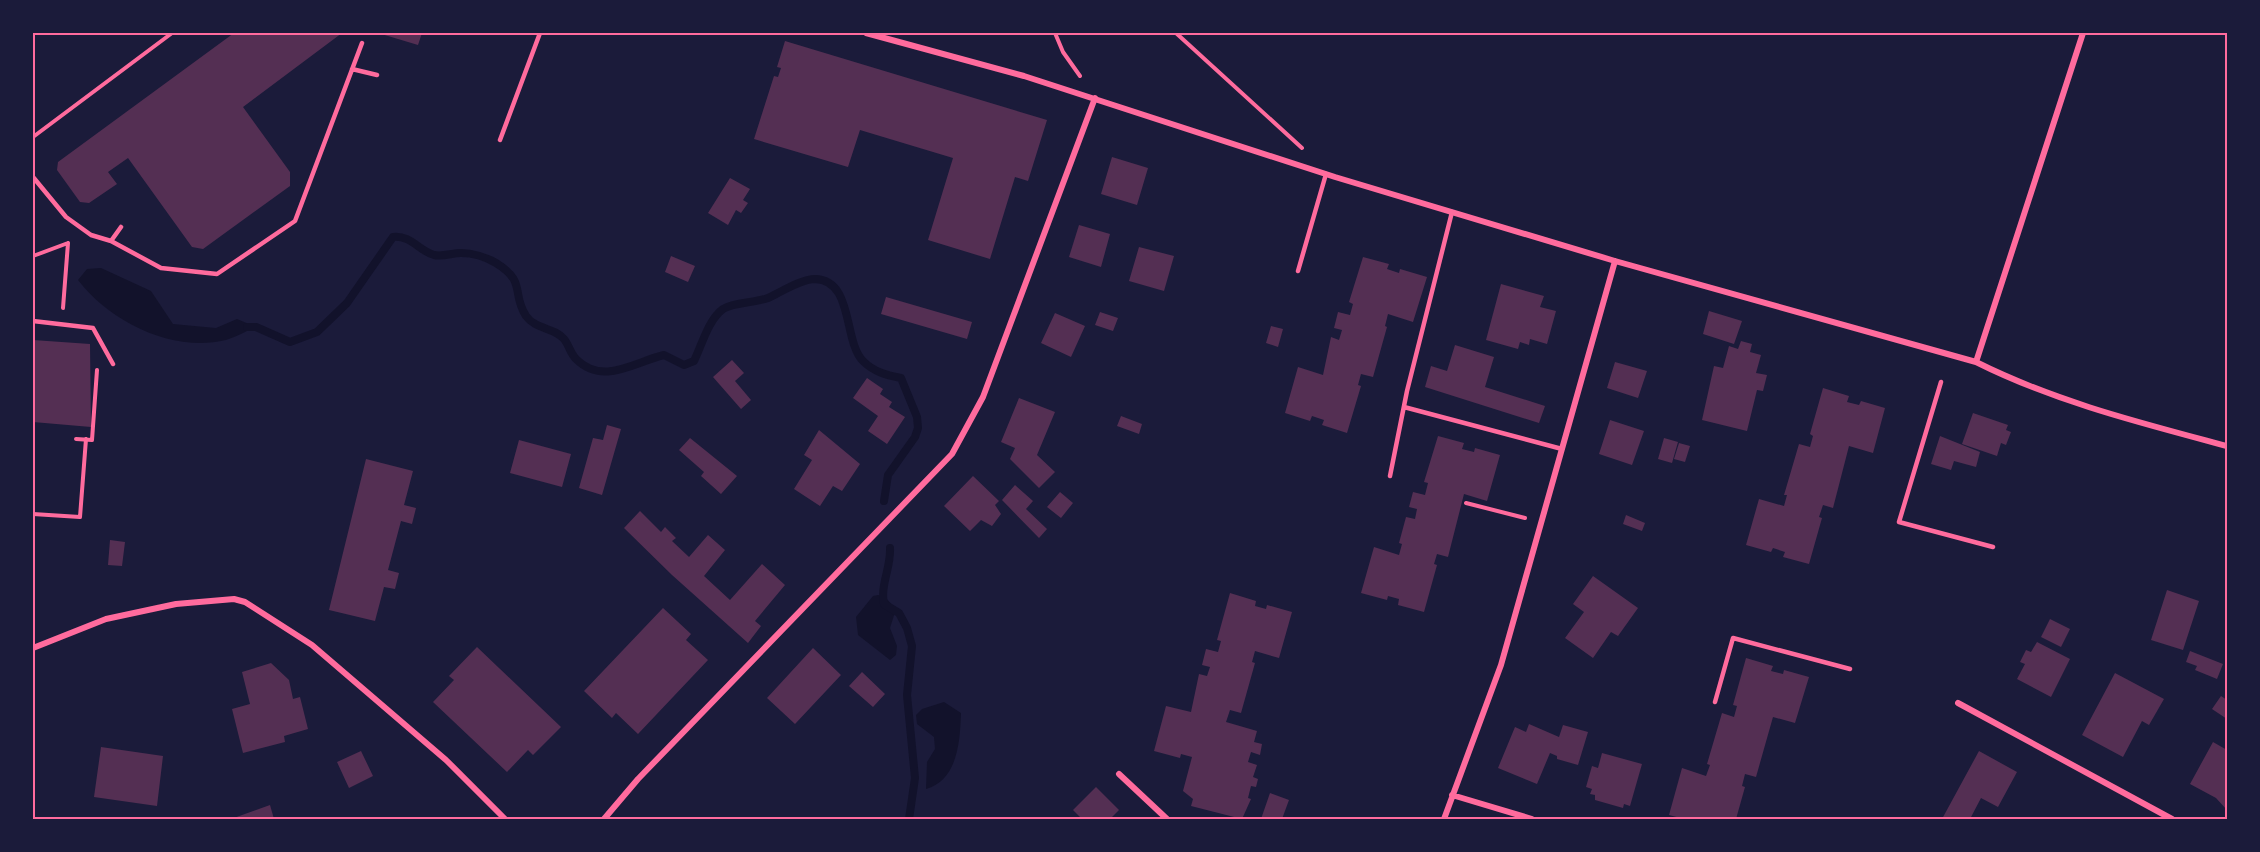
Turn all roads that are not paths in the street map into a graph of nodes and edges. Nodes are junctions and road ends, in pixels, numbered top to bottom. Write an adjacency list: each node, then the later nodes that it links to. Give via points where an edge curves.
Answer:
1 (540, 33): 8 (lane)
2 (866, 33): 7 (street)
3 (2083, 33): 17 (street)
4 (362, 43): 5 (lane)
5 (352, 69): 6 (lane); 13 (lane, via 295,221 217,274 161,268)
6 (377, 75)
7 (1095, 98): 9 (street); 32 (street, via 983,397 952,454)
8 (500, 140)
9 (1326, 174): 11 (street); 15 (lane)
10 (33, 177): 13 (lane, via 66,216 91,235)
11 (1452, 212): 14 (street); 20 (lane)
12 (121, 227): 13 (lane)
13 (111, 241)
14 (1615, 261): 17 (street); 22 (street)
15 (1299, 271)
16 (33, 321): 18 (lane, via 93,328)
17 (1976, 362): 21 (street, via 2020,384 2080,406)
18 (113, 364)
19 (1941, 382): 24 (lane, via 1899,522)
20 (1404, 407): 22 (lane); 23 (lane)
21 (2227, 446)
22 (1562, 449): 30 (street, via 1501,665)
23 (1390, 476)
24 (1992, 548)
25 (33, 648): 31 (street, via 117,616 176,604 234,599 245,602 312,645 446,760)
26 (1850, 669): 27 (lane, via 1733,638)
27 (1714, 702)
28 (1958, 703): 36 (street)
29 (1119, 774): 33 (street)
30 (1452, 795): 34 (street); 35 (street)
31 (505, 819)
32 (603, 819)
33 (1167, 819)
34 (1444, 819)
35 (1532, 819)
36 (2172, 819)

